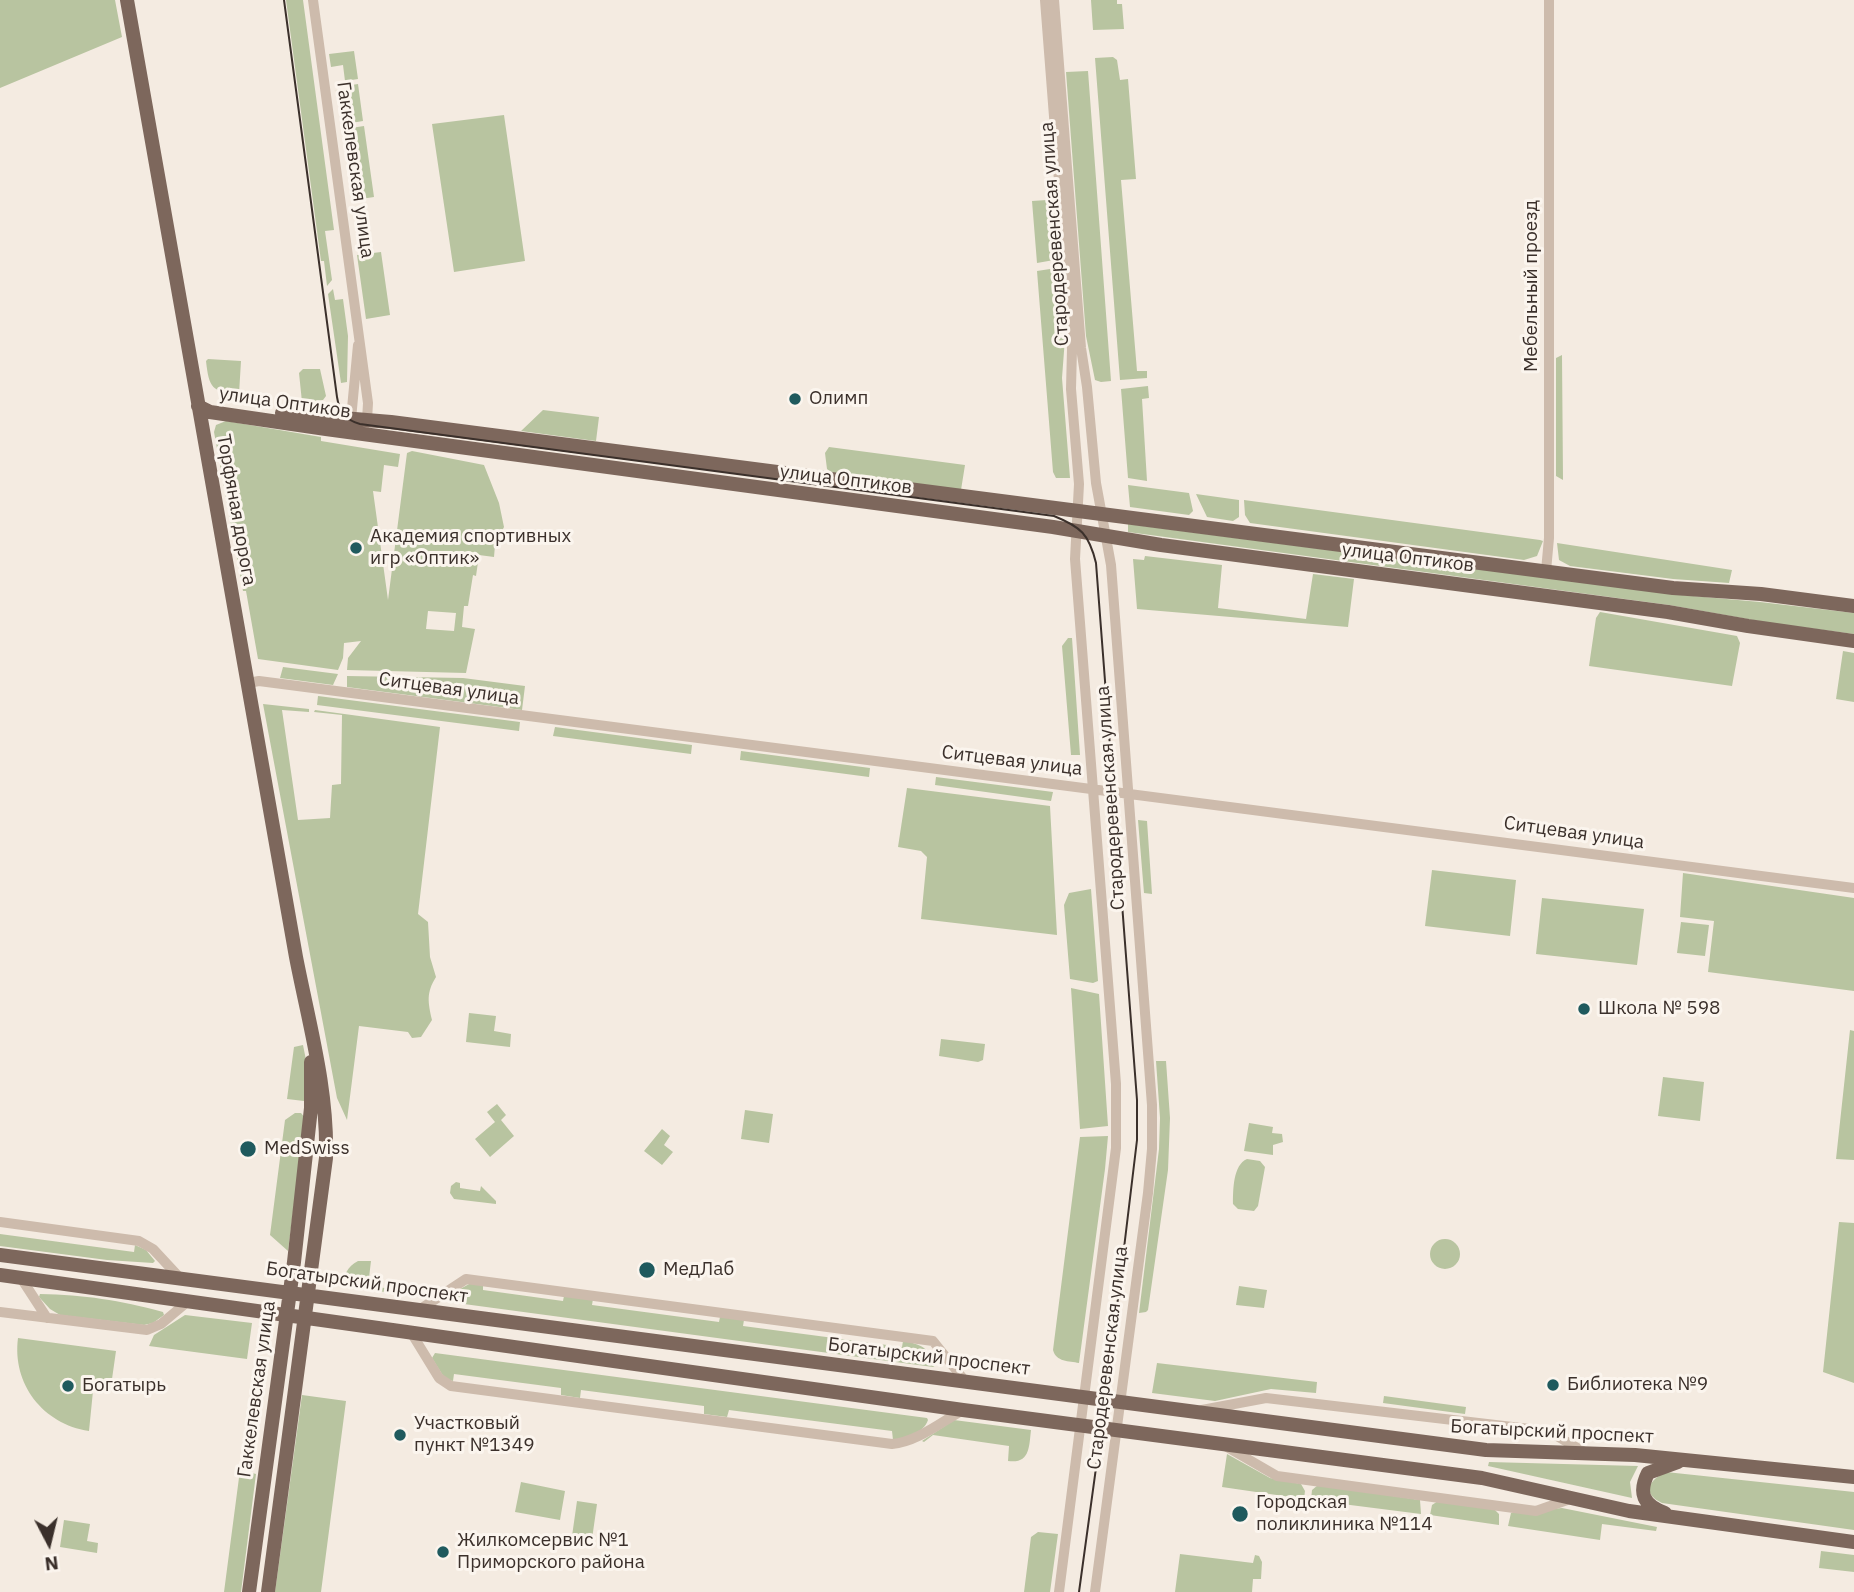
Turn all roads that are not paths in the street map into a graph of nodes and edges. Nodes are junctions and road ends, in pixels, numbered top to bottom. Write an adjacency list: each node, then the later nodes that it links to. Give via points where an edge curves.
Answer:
1 (127, 0): 7 (main road, Торфяная дорога)
2 (313, 0): 6 (street, Гаккелевская улица)
3 (1045, 0): 11 (street, Стародеревенская улица, via 1072,349)
4 (1055, 0): 12 (street, Стародеревенская улица, via 1081,348)
5 (1549, 0): 15 (street, Мебельный проезд)
6 (358, 345): 8 (street, Гаккелевская улица); 9 (street, Гаккелевская улица)
7 (198, 406): 8 (main road, улица Оптиков); 10 (main road, улица Оптиков, via 210,412); 18 (main road, Торфяная дорога)
8 (351, 419): 9 (main road, улица Оптиков); 10 (street)
9 (367, 420): 10 (street); 11 (main road, улица Оптиков)
10 (359, 433): 13 (main road, улица Оптиков)
11 (1077, 512): 12 (main road, улица Оптиков); 13 (street, Стародеревенская улица)
12 (1101, 514): 14 (street, Стародеревенская улица); 15 (main road, улица Оптиков)
13 (1076, 531): 14 (main road, улица Оптиков); 19 (street, Стародеревенская улица)
14 (1106, 537): 17 (main road, улица Оптиков); 20 (street, Стародеревенская улица)
15 (1546, 571): 16 (main road, улица Оптиков)
16 (1854, 606)
17 (1854, 641)
18 (248, 683): 19 (street, Ситцевая улица); 22 (main road, Торфяная дорога)
19 (1092, 789): 20 (street, Ситцевая улица); 40 (street, Стародеревенская улица, via 1116,1084 1116,1149)
20 (1128, 793): 21 (street, Ситцевая улица); 41 (street, Стародеревенская улица, via 1152,1149)
21 (1854, 888)
22 (310, 1027): 23 (main road, Торфяная дорога); 24 (main road, Торфяная дорога, via 324,1097)
23 (311, 1108): 30 (main road, Гаккелевская улица)
24 (326, 1158): 31 (main road, Гаккелевская улица)
25 (0, 1222): 28 (street, via 139,1241)
26 (0, 1255): 28 (main road, Богатырский проспект)
27 (0, 1275): 29 (main road)
28 (179, 1277): 30 (main road, Богатырский проспект)
29 (21, 1278): 32 (main road); 36 (street)
30 (289, 1292): 31 (main road, Богатырский проспект); 35 (main road, Гаккелевская улица)
31 (307, 1294): 33 (main road, Богатырский проспект); 37 (main road, Гаккелевская улица)
32 (186, 1303): 35 (main road); 36 (street, via 147,1330)
33 (419, 1310): 39 (main road, Богатырский проспект); 39 (street, via 466,1279 933,1340)
34 (0, 1312): 36 (street)
35 (286, 1317): 37 (main road); 53 (main road, Гаккелевская улица)
36 (47, 1318)
37 (304, 1319): 38 (main road); 54 (main road, Гаккелевская улица)
38 (412, 1334): 42 (main road); 42 (street, via 439,1378 451,1386 892,1444 909,1441)
39 (965, 1381): 40 (main road, Богатырский проспект)
40 (1084, 1397): 41 (main road, Богатырский проспект); 44 (street, Стародеревенская улица)
41 (1121, 1402): 43 (main road, Богатырский проспект); 45 (street, Стародеревенская улица)
42 (963, 1410): 44 (main road)
43 (1195, 1412): 47 (main road, Богатырский проспект, via 1486,1450); 47 (street, via 1259,1398 1279,1399 1550,1432)
44 (1081, 1425): 45 (main road); 55 (street, Стародеревенская улица)
45 (1117, 1430): 46 (main road); 56 (street, Стародеревенская улица)
46 (1219, 1442): 50 (main road, via 1482,1478); 50 (street, via 1277,1476 1536,1511)
47 (1588, 1454): 48 (main road, Богатырский проспект)
48 (1686, 1460): 49 (main road, Богатырский проспект); 51 (main road, via 1648,1473 1642,1485 1643,1496 1654,1509)
49 (1854, 1477)
50 (1570, 1499): 51 (main road)
51 (1680, 1519): 52 (main road)
52 (1854, 1542)
53 (249, 1592)
54 (268, 1592)
55 (1059, 1592)
56 (1096, 1592)

